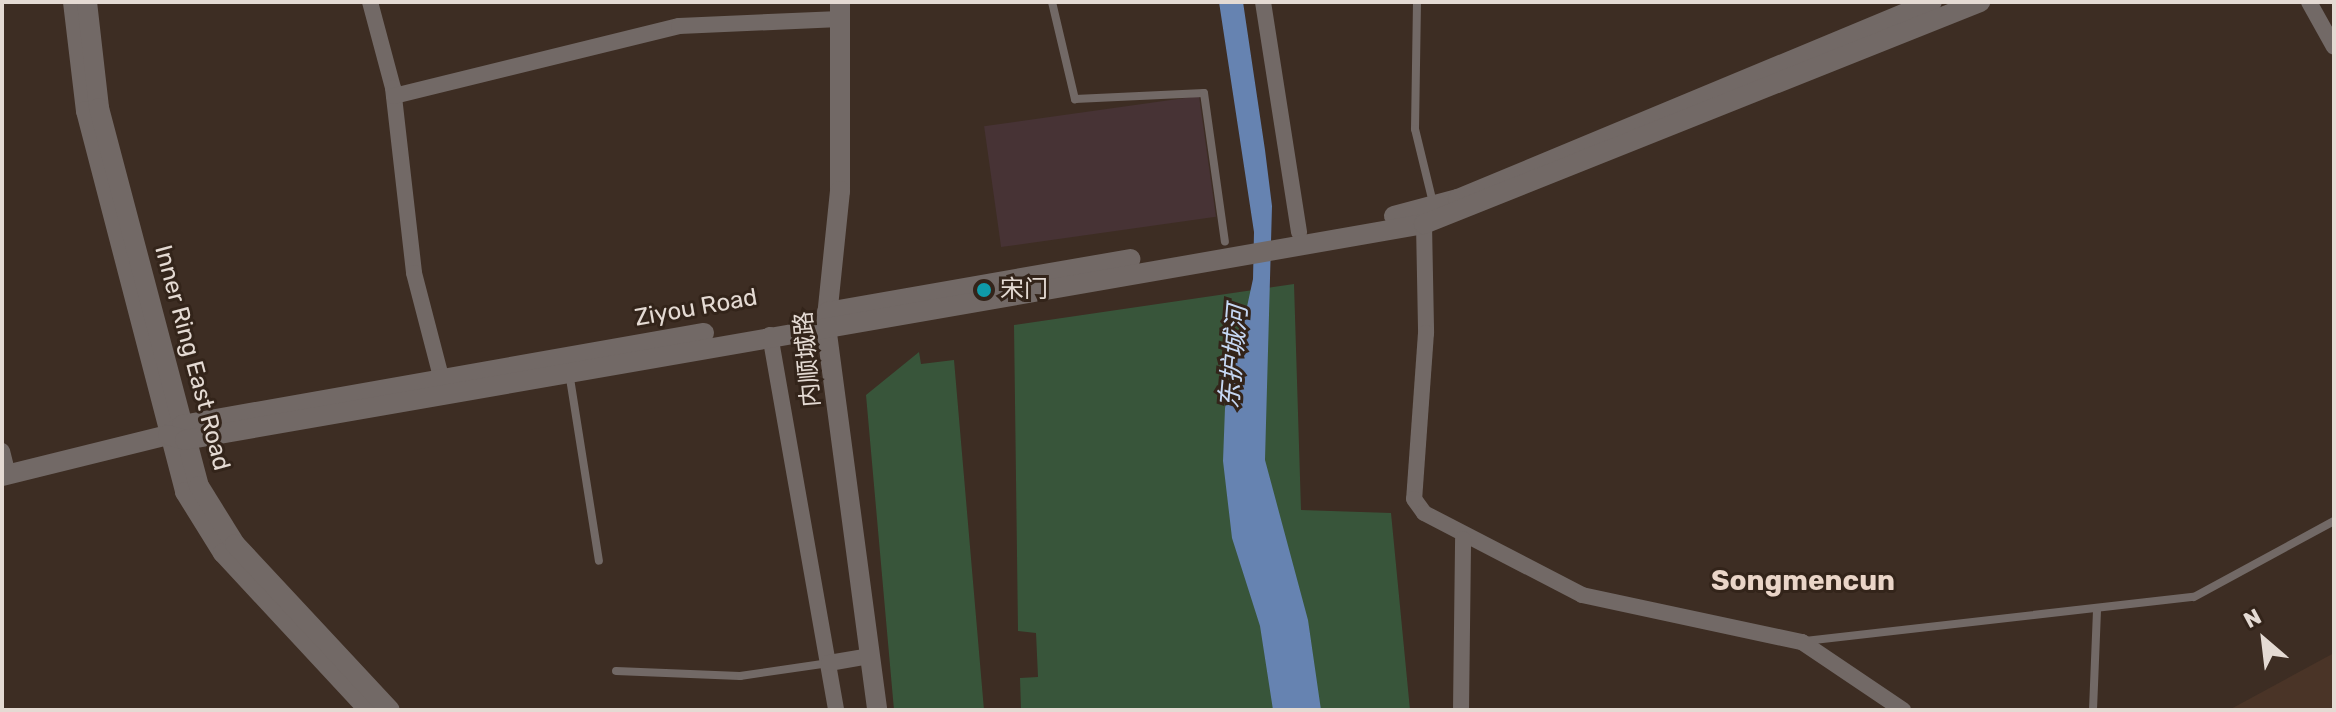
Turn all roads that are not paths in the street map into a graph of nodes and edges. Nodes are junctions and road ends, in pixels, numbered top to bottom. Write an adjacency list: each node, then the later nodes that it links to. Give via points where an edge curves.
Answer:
1 (73, 2): 20 (street, Inner Ring East Road, via 86,111)
2 (87, 2): 20 (street, Inner Ring East Road, via 99,108)
3 (370, 2): 12 (street)
4 (1052, 2): 15 (lane, via 1075,99 1204,93)
5 (1263, 2): 14 (street)
6 (1417, 2): 13 (lane, via 1415,129)
7 (1932, 2): 13 (street)
8 (1980, 2): 13 (street)
9 (2309, 2): 11 (street)
10 (840, 10): 12 (street, via 679,26); 16 (street, 内顺城路, via 840,191)
11 (2334, 47)
12 (394, 96): 19 (street, via 414,273)
13 (1429, 215): 14 (street, Ziyou Road); 24 (street, via 1414,499)
14 (1291, 237): 15 (street, Ziyou Road)
15 (1233, 245): 16 (street, Ziyou Road)
16 (827, 319): 17 (street, Ziyou Road); 19 (street, Ziyou Road); 28 (street, 内顺城路)
17 (770, 335): 18 (street, Ziyou Road); 29 (street)
18 (569, 372): 19 (street, Ziyou Road); 25 (lane)
19 (443, 386): 20 (street, Ziyou Road)
20 (178, 433): 22 (street, Ziyou Road); 31 (street, Inner Ring East Road, via 185,492 223,553); 32 (street, Inner Ring East Road, via 199,486 235,544)
21 (2, 451): 22 (street)
22 (5, 476)
23 (2334, 521): 26 (lane, via 2208,592)
24 (1463, 539): 27 (street, via 1606,603); 35 (street)
25 (599, 561)
26 (2097, 611): 27 (lane); 37 (lane)
27 (1802, 642): 36 (street)
28 (870, 656): 29 (street); 34 (street, 内顺城路)
29 (829, 663): 30 (lane, via 740,676); 33 (street)
30 (616, 671)
31 (369, 710)
32 (390, 710)
33 (836, 710)
34 (877, 710)
35 (1461, 710)
36 (1903, 710)
37 (2093, 710)

